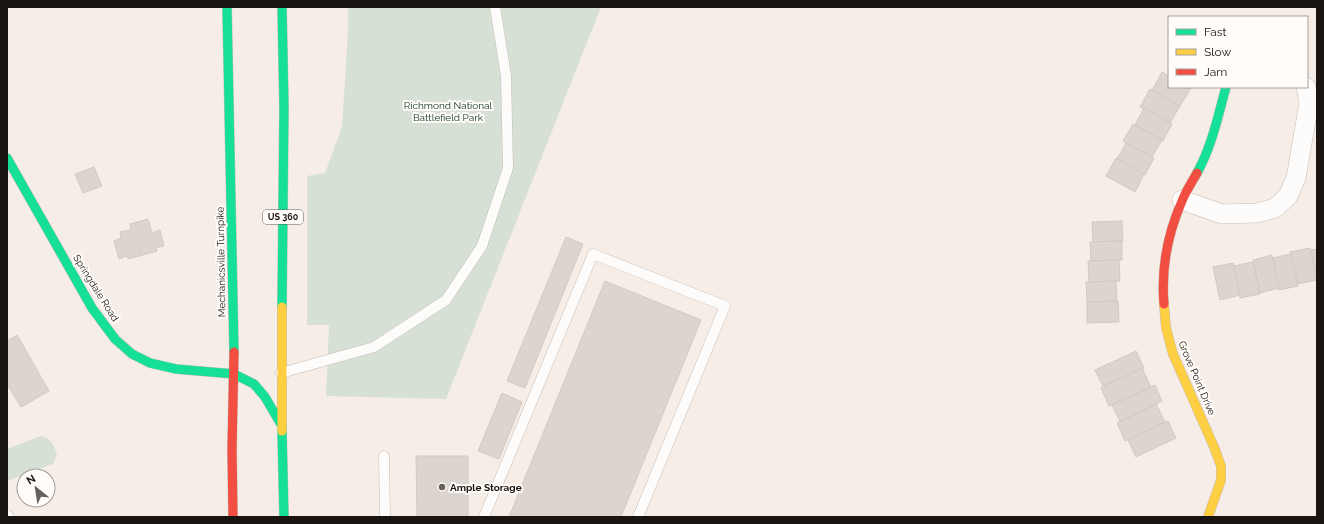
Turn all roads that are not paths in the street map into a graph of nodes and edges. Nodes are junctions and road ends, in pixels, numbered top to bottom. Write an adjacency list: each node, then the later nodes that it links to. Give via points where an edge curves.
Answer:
1 (227, 7): 8 (main road, Mechanicsville Turnpike)
2 (282, 7): 10 (main road, US 360, via 284,107)
3 (495, 7): 10 (lane, via 506,76 508,168 482,246 446,300 374,347)
4 (1226, 88): 7 (main road, Grove Point Drive, via 1206,155)
5 (1306, 88): 7 (street, via 1309,103 1296,178 1288,196 1275,208 1257,213 1222,214)
6 (7, 158): 11 (main road, Springdale Road, via 92,308 115,339 132,354 150,363 176,369)
7 (1182, 200): 19 (main road, Grove Point Drive, via 1167,245 1163,292 1166,328 1173,354 1221,466 1221,480)
8 (234, 337): 9 (main road); 11 (main road, Mechanicsville Turnpike)
9 (244, 355)
10 (278, 373): 12 (main road, US 360)
11 (234, 374): 12 (main road, via 254,384 265,397); 14 (main road, Mechanicsville Turnpike)
12 (283, 428): 15 (main road, US 360)
13 (384, 456): 16 (lane)
14 (233, 517)
15 (284, 517)
16 (385, 517)
17 (484, 517): 18 (lane, via 593,254 725,306)
18 (638, 517)
19 (1208, 517)

